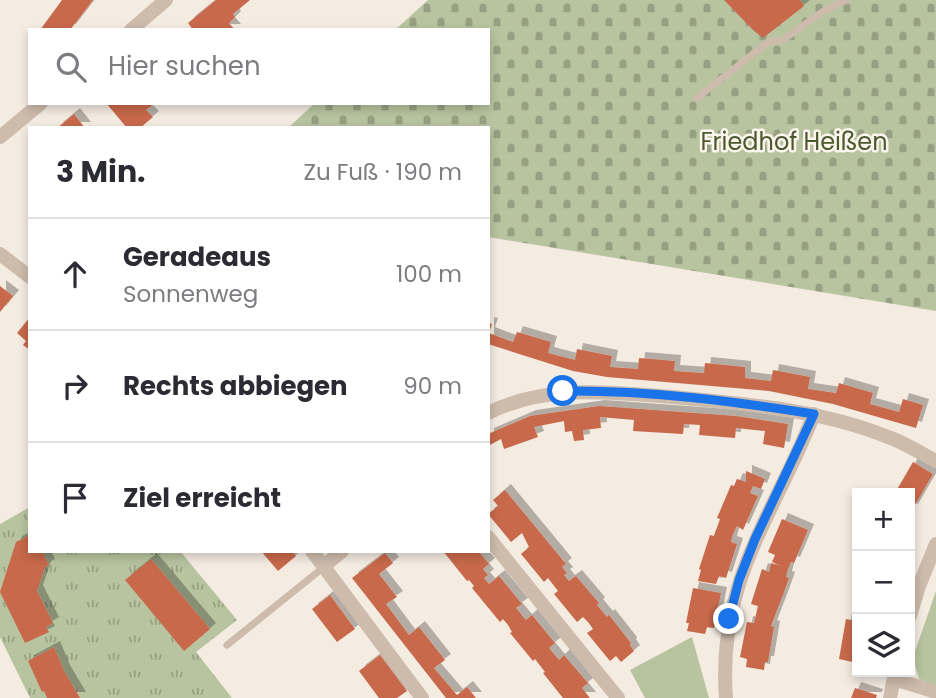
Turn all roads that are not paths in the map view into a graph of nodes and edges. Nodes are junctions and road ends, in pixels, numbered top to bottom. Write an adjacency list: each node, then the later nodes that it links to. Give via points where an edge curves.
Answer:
1 (166, 0): 3 (street)
2 (846, 0): 4 (lane, via 783,40 768,42)
3 (133, 28)
4 (697, 98)
5 (39, 105): 6 (street)
6 (0, 137)
7 (0, 254): 8 (street)
8 (28, 275)
9 (490, 412): 10 (street, via 527,397 601,391)
10 (814, 414): 11 (street, via 899,441); 24 (street, via 739,580 729,619 723,676)
11 (936, 461)
12 (490, 539): 23 (street)
13 (936, 544): 17 (street)
14 (314, 553): 16 (street)
15 (340, 553): 16 (street)
16 (324, 566): 18 (lane); 22 (street)
17 (911, 614)
18 (227, 645)
19 (895, 677): 25 (street)
20 (900, 677): 21 (street)
21 (936, 692)
22 (422, 698)
23 (618, 698)
24 (726, 698)
25 (890, 698)

